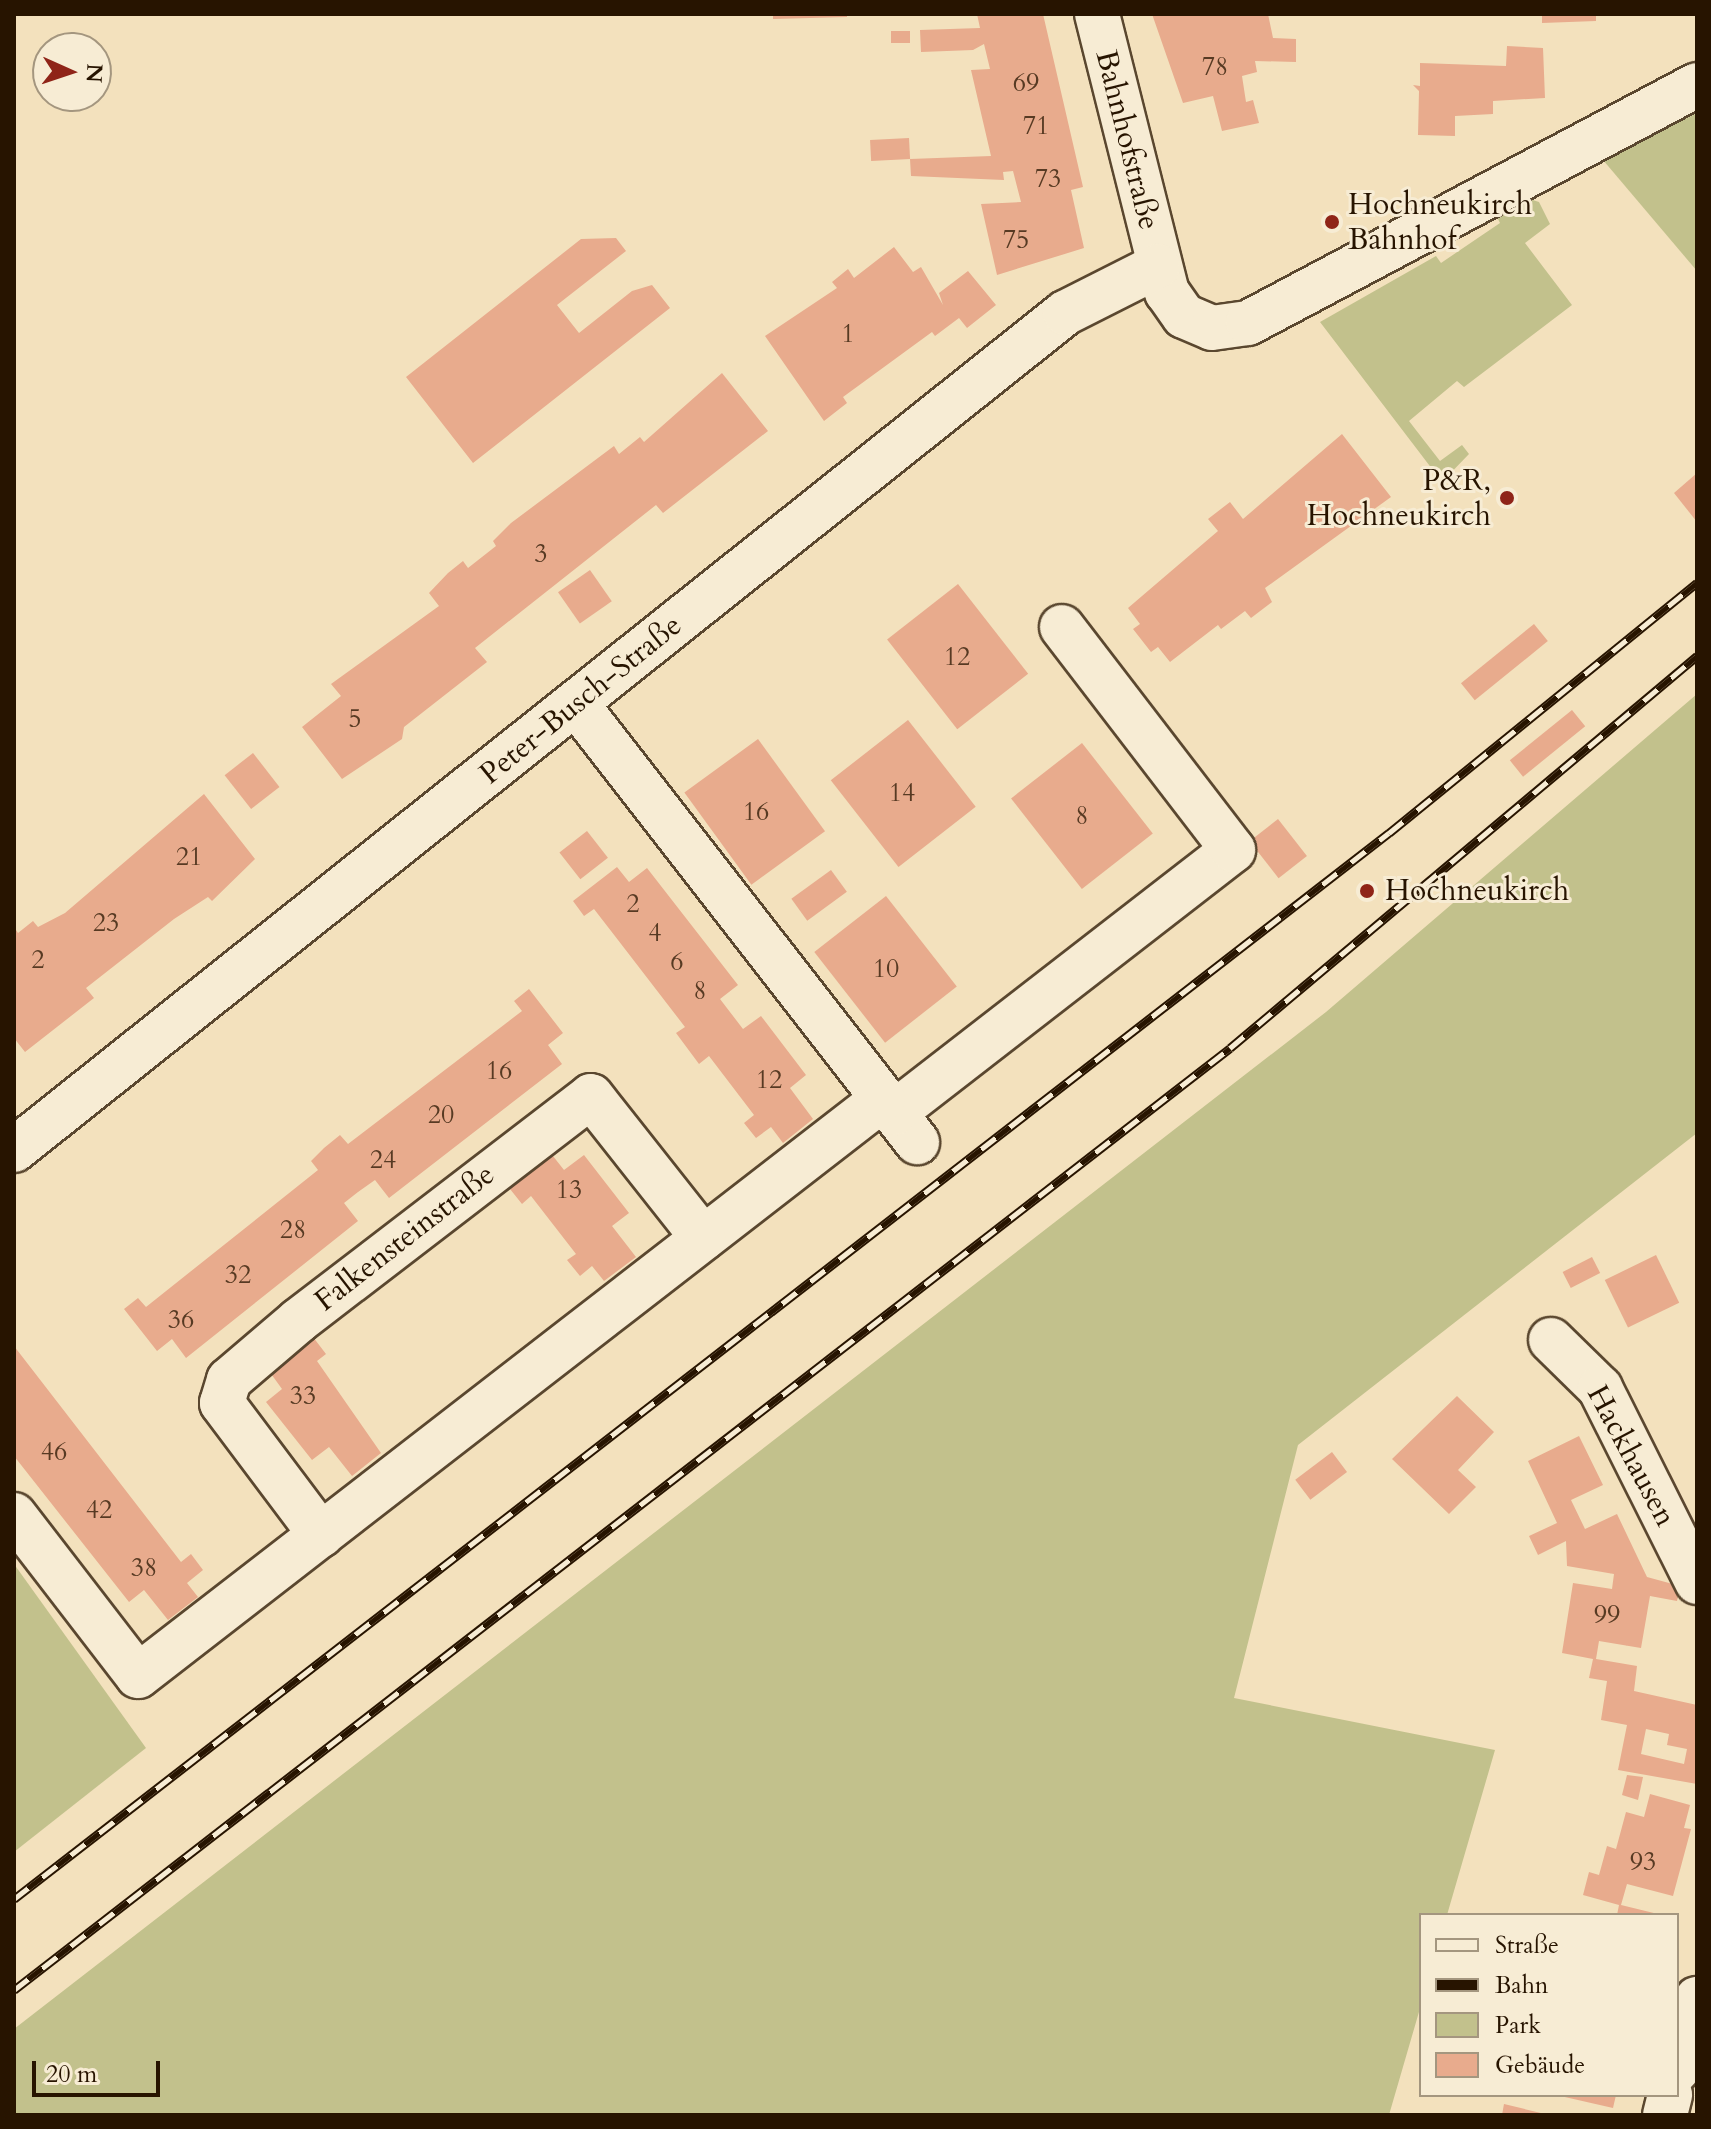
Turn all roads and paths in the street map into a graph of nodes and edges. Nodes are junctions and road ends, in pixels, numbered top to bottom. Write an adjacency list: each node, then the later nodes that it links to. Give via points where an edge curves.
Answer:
1 (1097, 14): 3 (street, Bahnhofstraße)
2 (1697, 85): 3 (street, Bahnhofstraße, via 1248,323 1197,324 1174,306)
3 (1158, 266): 5 (street, Peter-Busch-Straße, via 1065,313)
4 (1062, 627): 6 (street, via 1233,850)
5 (577, 705): 6 (street); 7 (street, Peter-Busch-Straße)
6 (898, 1118): 8 (street)
7 (14, 1150)
8 (703, 1238): 11 (street); 11 (street, Falkensteinstraße, via 591,1096 322,1303 229,1380 222,1403)
9 (1551, 1340): 12 (street, Hackhausen, via 1600,1388)
10 (14, 1515): 11 (street, via 138,1676)
11 (321, 1535)
12 (1697, 1582)
13 (1697, 1999): 14 (street)
14 (1679, 2063)

